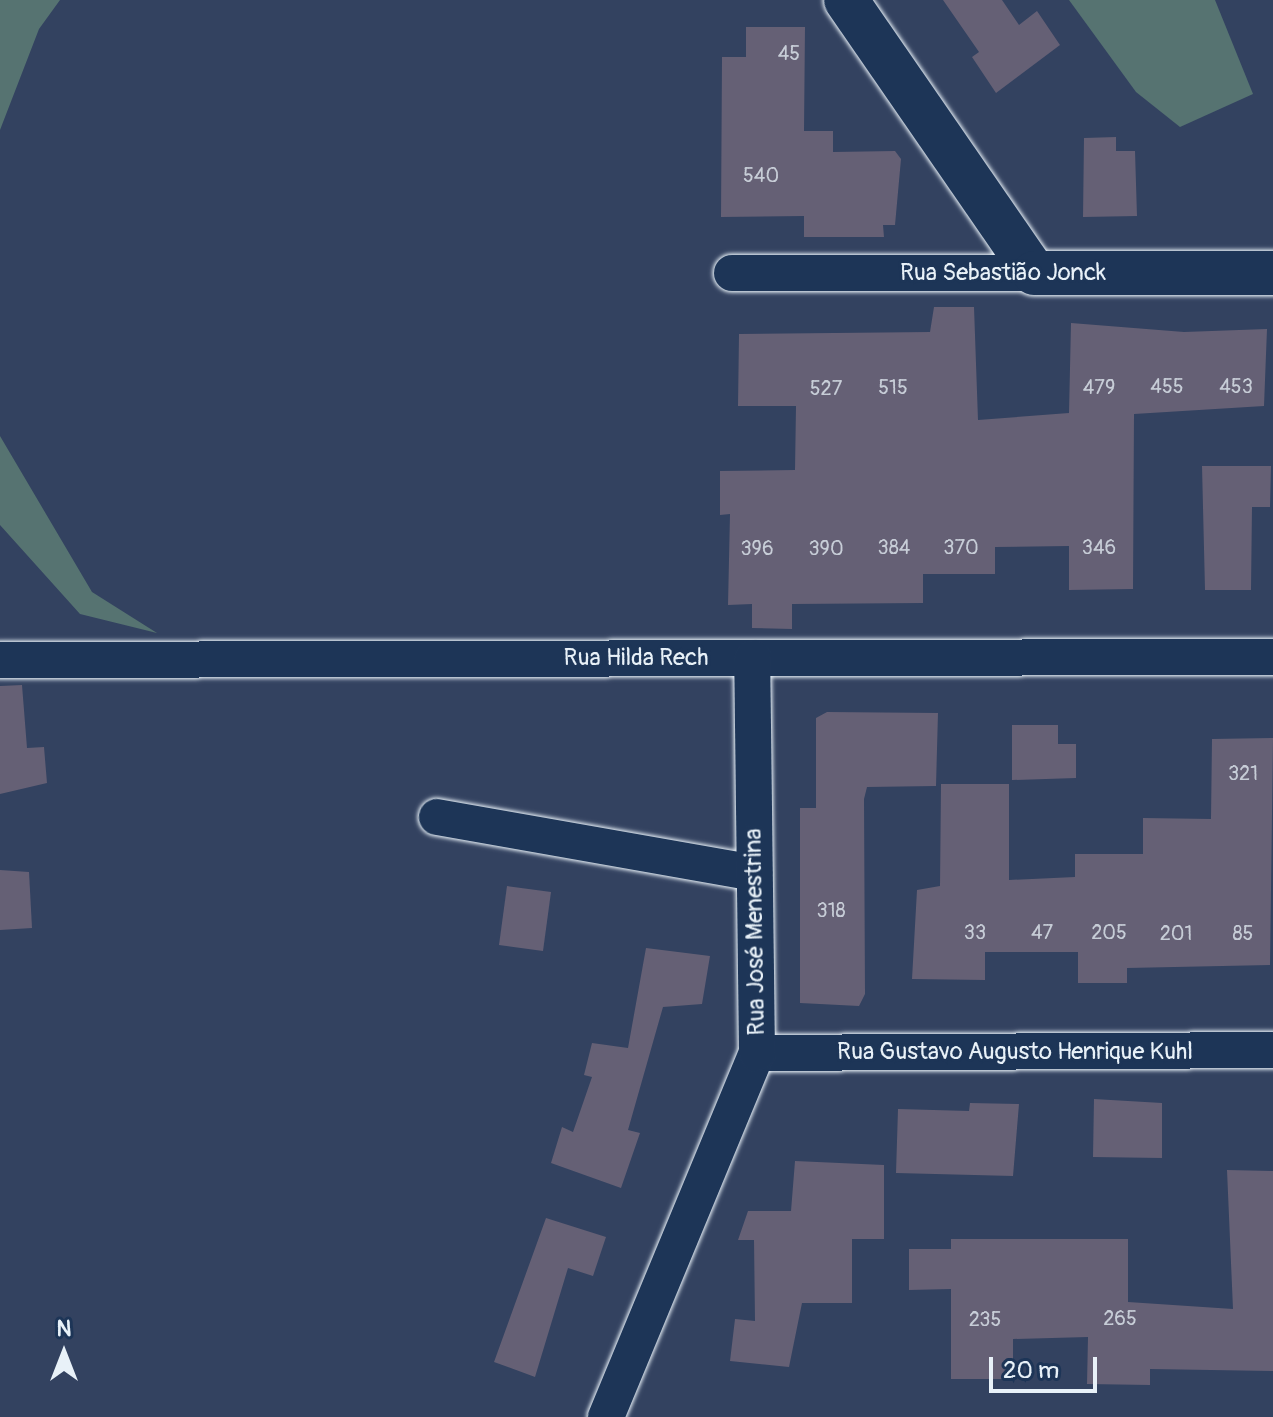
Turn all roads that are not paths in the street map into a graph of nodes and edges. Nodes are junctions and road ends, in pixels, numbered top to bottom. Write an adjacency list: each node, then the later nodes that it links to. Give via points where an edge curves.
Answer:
1 (846, 0): 3 (street)
2 (732, 273): 3 (street, Rua Sebastião Jonck)
3 (1034, 273): 4 (street, Rua Sebastião Jonck)
4 (1273, 273)
5 (1273, 657): 6 (street, Rua Hilda Rech)
6 (752, 658): 7 (street, Rua Hilda Rech); 9 (street, Rua José Menestrina)
7 (0, 660)
8 (437, 817): 9 (street)
9 (754, 873): 11 (street, Rua José Menestrina)
10 (1273, 1050): 11 (street, Rua Gustavo Augusto Henrique Kuhl)
11 (757, 1053): 12 (street, Rua José Menestrina)
12 (606, 1417)

